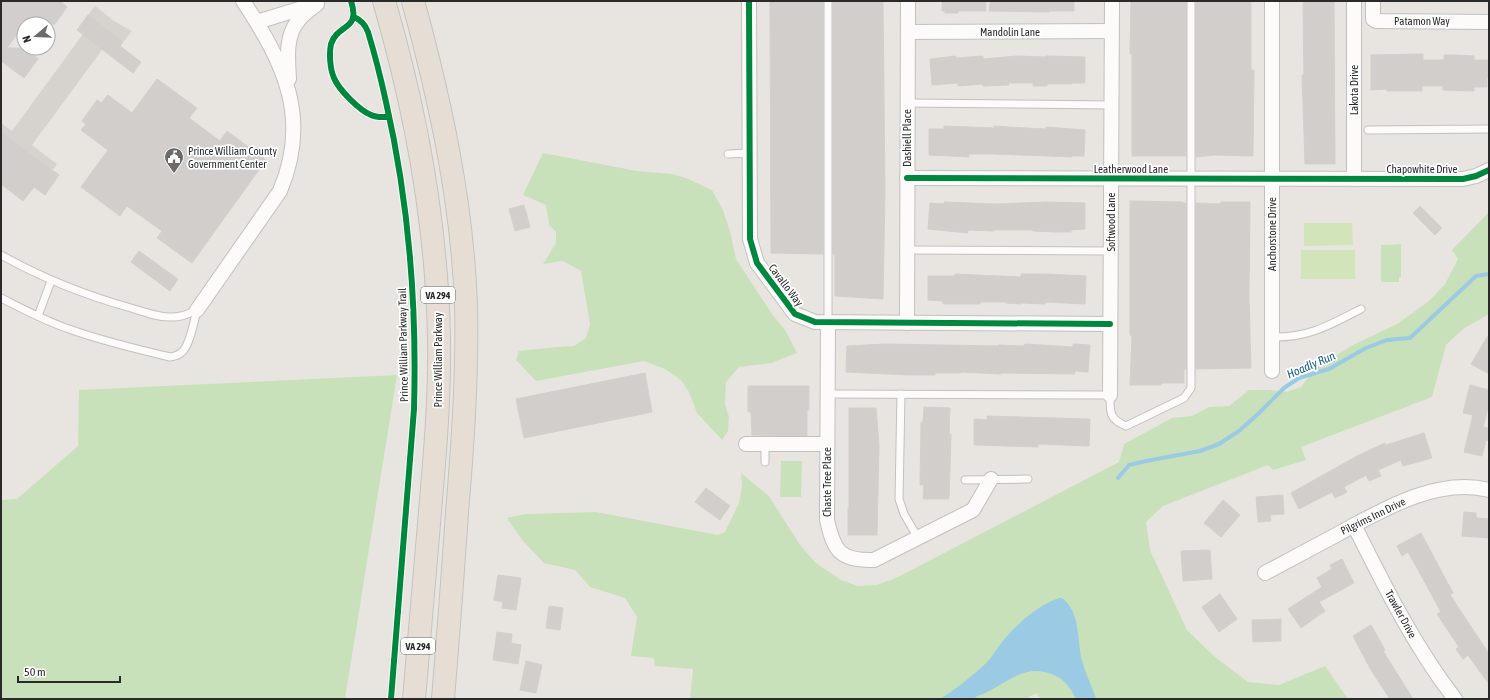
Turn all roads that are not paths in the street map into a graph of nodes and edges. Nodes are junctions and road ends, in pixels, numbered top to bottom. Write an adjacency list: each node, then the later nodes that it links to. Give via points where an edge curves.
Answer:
1 (244, 1): 13 (street)
2 (384, 1): 57 (highway, Prince William Parkway / VA 294, via 410,99 422,159 438,289 438,416)
3 (413, 1): 58 (highway, VA 294, via 452,167 462,242 466,303 464,426)
4 (749, 1): 22 (street, Cavallo Way)
5 (828, 1): 38 (lane)
6 (908, 1): 15 (street, Dashiell Place)
7 (1112, 1): 16 (street, Softwood Lane)
8 (1191, 1): 27 (lane)
9 (1272, 1): 29 (street, Anchorstone Drive)
10 (1354, 1): 28 (street, Lakota Drive)
11 (1373, 1): 14 (street, Patamon Way, via 1373,19 1376,21)
12 (321, 2): 13 (street); 17 (street, via 299,20 291,34 288,46)
13 (257, 22): 17 (street)
14 (1489, 22)
15 (908, 32): 16 (street, Mandolin Lane); 18 (street, Dashiell Place)
16 (1112, 32): 19 (street, Softwood Lane)
17 (289, 89): 35 (street, via 294,111 294,137 286,177 280,191)
18 (907, 103): 19 (lane); 25 (street, Dashiell Place)
19 (1112, 106): 26 (street, Softwood Lane)
20 (1489, 129): 21 (lane)
21 (1368, 130)
22 (750, 153): 23 (lane); 38 (street, Cavallo Way, via 750,239 757,264 794,314 815,322)
23 (728, 154)
24 (1489, 170): 28 (street, Chapowhite Drive, via 1463,179)
25 (907, 178): 26 (street, Leatherwood Lane); 30 (street, Dashiell Place)
26 (1111, 179): 27 (street, Leatherwood Lane); 31 (street, Softwood Lane)
27 (1191, 179): 29 (street, Leatherwood Lane); 45 (lane, via 1192,388 1184,398 1126,426 1115,422 1112,417)
28 (1354, 179): 29 (street, Leatherwood Lane)
29 (1272, 180): 41 (street, Anchorstone Drive)
30 (907, 250): 31 (lane); 39 (street, Dashiell Place)
31 (1110, 251): 40 (street, Softwood Lane)
32 (1, 255): 33 (lane)
33 (51, 281): 35 (lane, via 96,299 160,316 186,315); 37 (lane)
34 (1, 298): 37 (lane)
35 (197, 310): 37 (lane, via 183,352 170,357 108,342)
36 (1362, 310): 41 (lane, via 1315,331)
37 (38, 316)
38 (828, 322): 39 (street, Cavallo Way); 43 (street, Chaste Tree Place)
39 (907, 323): 40 (street, Cavallo Way)
40 (1110, 324): 45 (street, Softwood Lane)
41 (1272, 337): 42 (street, Anchorstone Drive)
42 (1272, 371)
43 (828, 394): 44 (lane); 48 (street, Chaste Tree Place)
44 (901, 394): 45 (lane); 55 (lane, via 899,500)
45 (1110, 394)
46 (746, 444): 47 (street)
47 (765, 444): 48 (street); 49 (lane)
48 (827, 444): 55 (street, Chaste Tree Place, via 827,520 831,539 838,550 846,556 874,560)
49 (764, 462)
50 (991, 479): 51 (lane); 52 (lane); 55 (street, Chaste Tree Place, via 973,510)
51 (1028, 479)
52 (965, 480)
53 (1489, 490): 54 (street, Pilgrims Inn Drive, via 1462,487 1421,494)
54 (1354, 525): 56 (street, Pilgrims Inn Drive); 59 (street, Trawler Drive, via 1421,650)
55 (918, 538)
56 (1265, 573)
57 (414, 699)
58 (443, 699)
59 (1456, 699)

